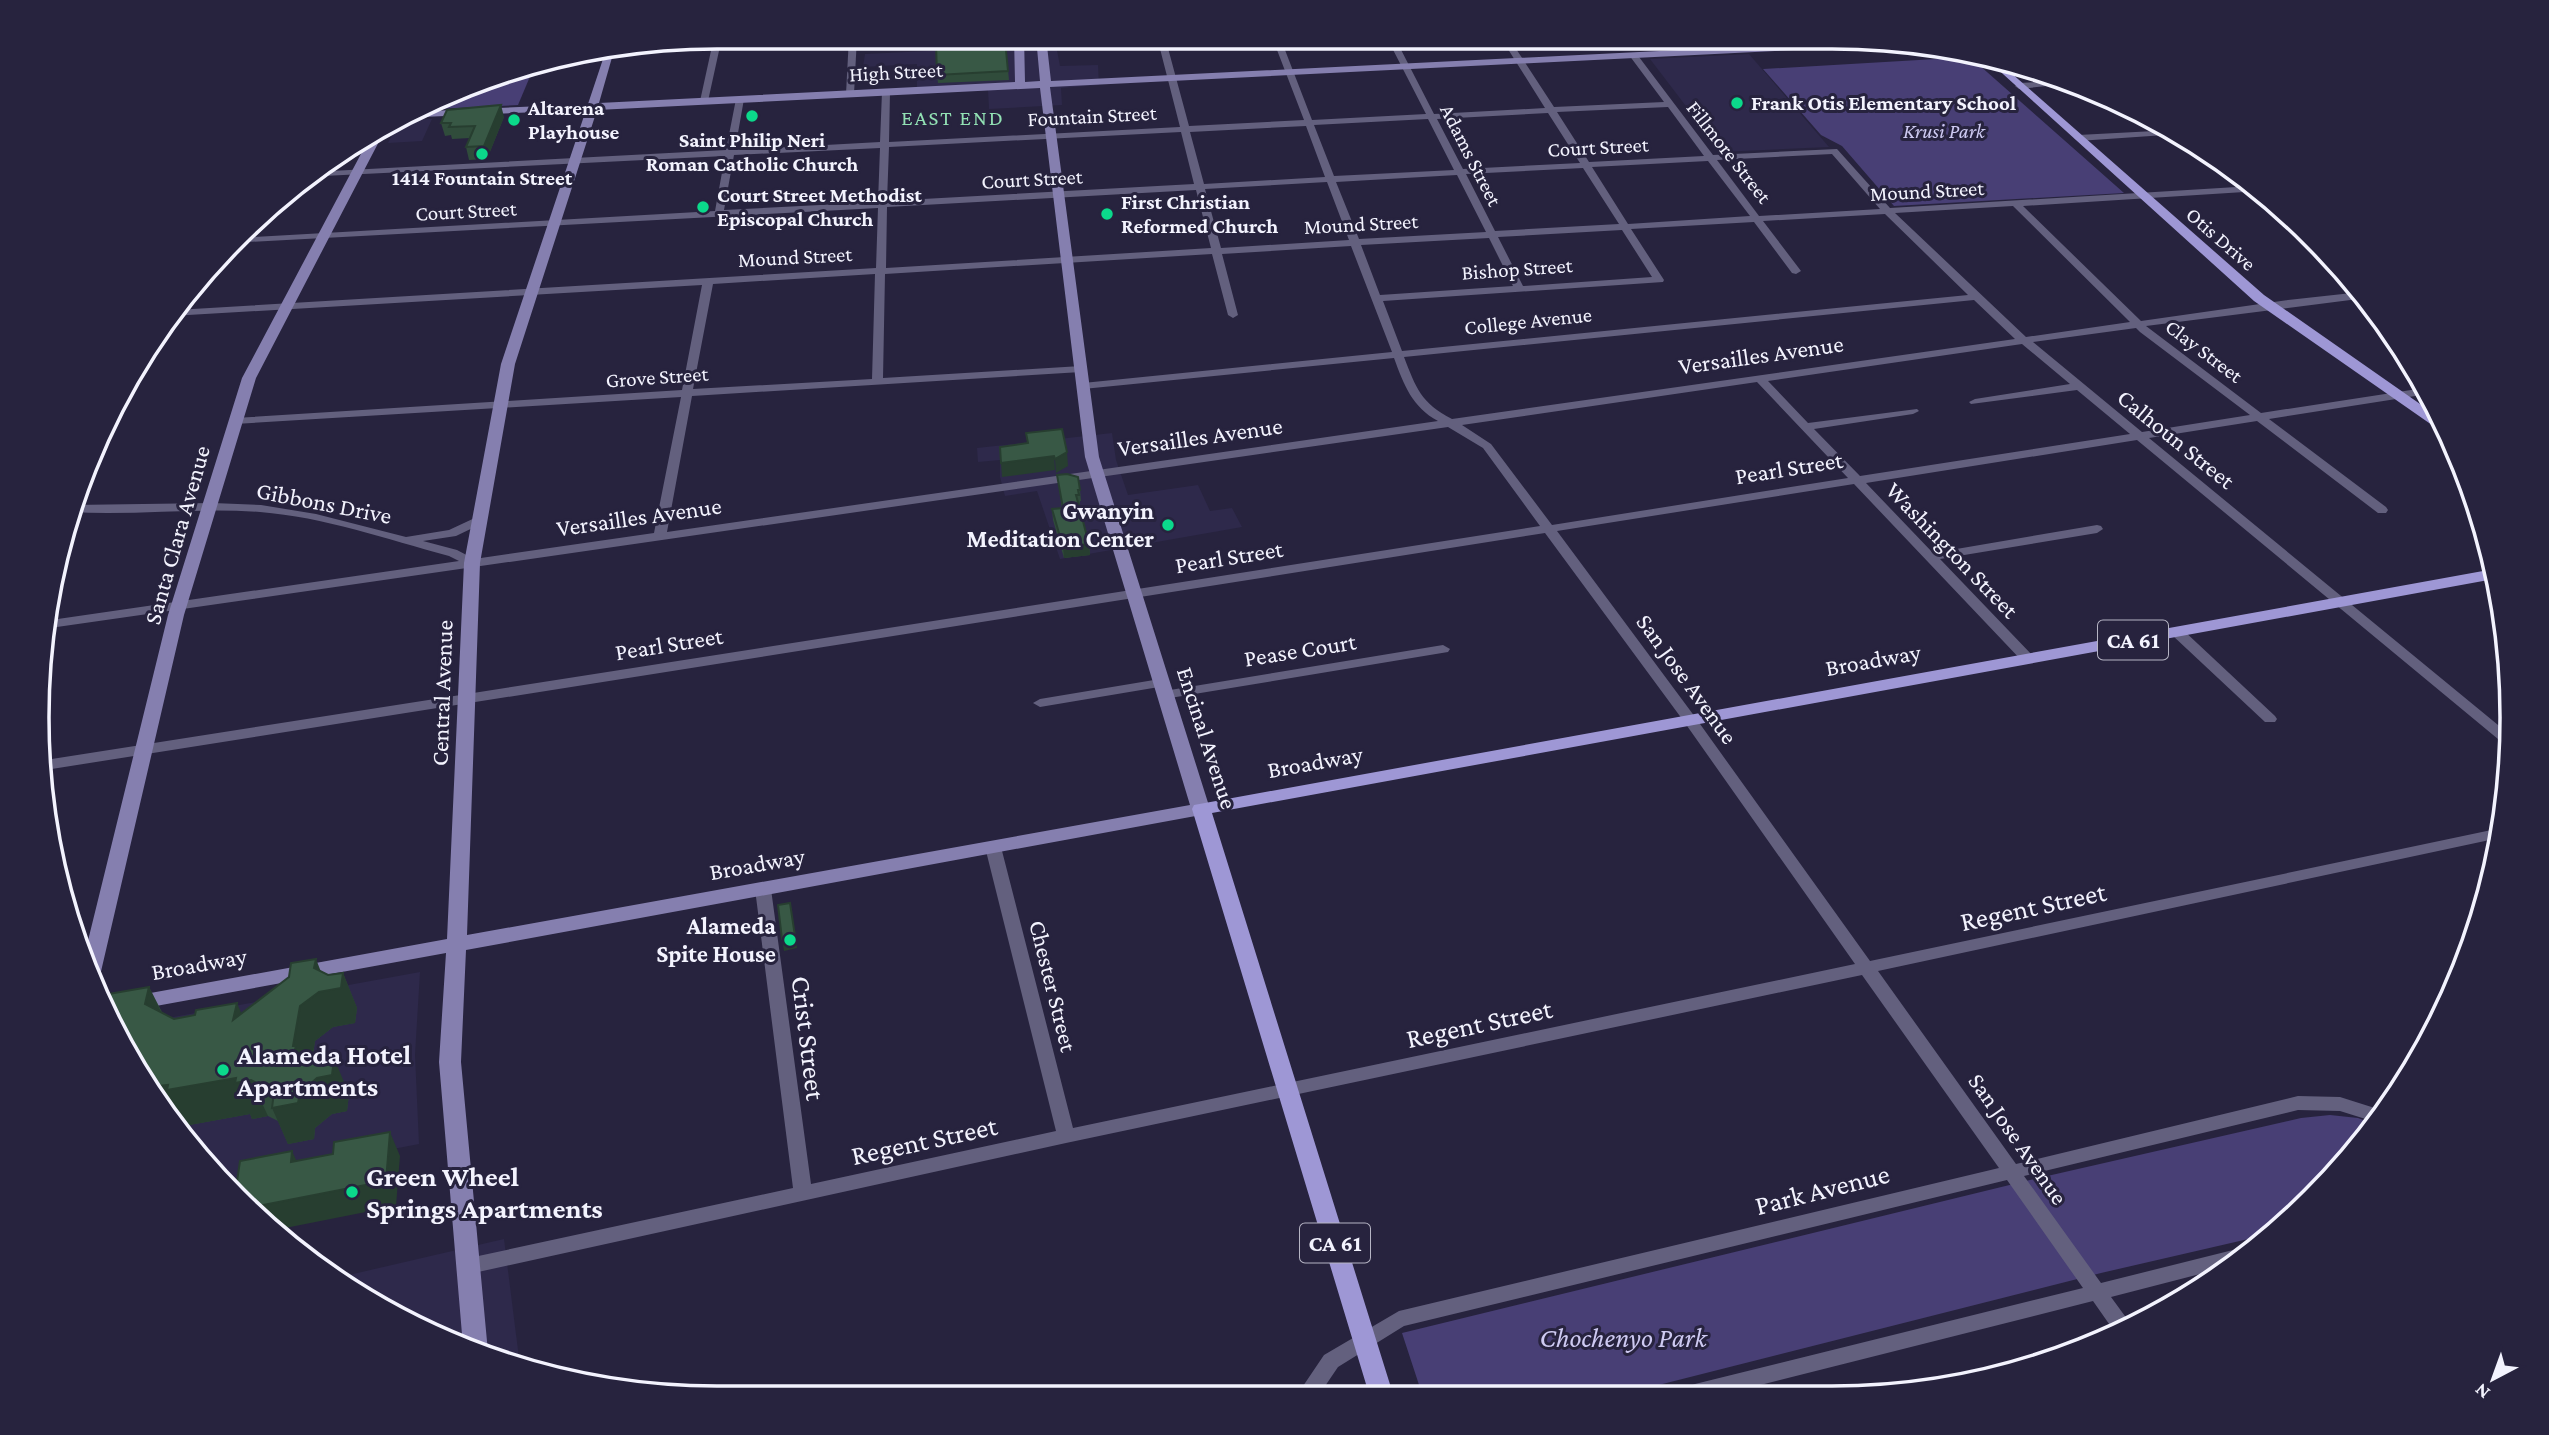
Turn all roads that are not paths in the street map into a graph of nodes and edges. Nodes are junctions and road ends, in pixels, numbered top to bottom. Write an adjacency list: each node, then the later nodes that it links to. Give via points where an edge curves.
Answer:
1 (715, 49): 25 (street)
2 (852, 49): 23 (street)
3 (1020, 49): 14 (street)
4 (1042, 49): 18 (street, Encinal Avenue)
5 (1165, 49): 17 (street)
6 (1280, 49): 15 (street, San Jose Avenue)
7 (1397, 49): 13 (street, Adams Street)
8 (1512, 49): 12 (street)
9 (1745, 49): 10 (street, High Street)
10 (1633, 55): 12 (street, High Street); 26 (street, Fillmore Street)
11 (608, 59): 27 (street, Central Avenue)
12 (1520, 60): 13 (street, High Street); 28 (street)
13 (1406, 66): 15 (street, High Street); 30 (street, Adams Street)
14 (1021, 68): 18 (street); 20 (street)
15 (1289, 72): 17 (street, High Street); 31 (street, San Jose Avenue)
16 (2004, 72): 21 (main road, Otis Drive)
17 (1173, 78): 18 (street, High Street); 32 (street)
18 (1045, 84): 20 (street, High Street); 34 (street, Encinal Avenue)
19 (2046, 84): 21 (street)
20 (1020, 85): 22 (street, High Street)
21 (2020, 86): 35 (main road, Otis Drive)
22 (886, 92): 23 (street, High Street); 36 (street)
23 (850, 94): 24 (street, High Street)
24 (740, 99): 25 (street, High Street); 39 (street)
25 (704, 101): 27 (street, High Street)
26 (1670, 104): 28 (street, Fountain Street); 40 (street, Fillmore Street)
27 (591, 107): 29 (street, High Street); 41 (street, Central Avenue)
28 (1551, 110): 30 (street, Fountain Street); 42 (street)
29 (429, 115)
30 (1432, 116): 31 (street, Fountain Street); 44 (street, Adams Street)
31 (1310, 123): 32 (street, Fountain Street); 46 (street, San Jose Avenue)
32 (1186, 129): 34 (street, Fountain Street); 47 (street)
33 (2156, 133): 35 (street)
34 (1051, 136): 36 (street, Fountain Street); 49 (street, Encinal Avenue)
35 (2078, 138): 50 (main road, Otis Drive)
36 (884, 145): 39 (street, Fountain Street); 51 (street)
37 (371, 146): 43 (street, Santa Clara Avenue)
38 (1834, 151): 40 (street, Court Street); 53 (street, Calhoun Street)
39 (731, 153): 41 (street, Fountain Street); 54 (street)
40 (1710, 158): 42 (street, Court Street); 55 (street, Fillmore Street)
41 (574, 162): 43 (street, Fountain Street); 56 (street, Central Avenue)
42 (1586, 165): 44 (street, Court Street); 57 (street)
43 (358, 173): 45 (street, Fountain Street); 58 (street, Santa Clara Avenue)
44 (1460, 173): 46 (street, Court Street); 59 (street, Adams Street)
45 (329, 174)
46 (1332, 180): 47 (street, Court Street); 61 (street, San Jose Avenue)
47 (1202, 187): 49 (street, Court Street); 62 (street)
48 (2242, 190): 50 (street, Mound Street)
49 (1059, 195): 51 (street, Court Street); 63 (street, Encinal Avenue)
50 (2144, 197): 52 (street, Mound Street); 73 (main road, Otis Drive)
51 (884, 204): 54 (street, Court Street); 64 (street)
52 (2017, 205): 53 (street, Mound Street); 76 (street, Clay Street)
53 (1889, 212): 55 (street, Mound Street); 69 (street, Calhoun Street)
54 (719, 214): 56 (street, Court Street)
55 (1759, 220): 57 (street, Mound Street); 65 (street, Fillmore Street)
56 (553, 223): 58 (street, Court Street); 68 (street, Central Avenue)
57 (1627, 228): 59 (street, Mound Street); 67 (street, Bishop Street, via 1659,280)
58 (324, 236): 60 (street, Court Street); 72 (street, Santa Clara Avenue)
59 (1492, 236): 61 (street, Mound Street); 67 (street, Adams Street)
60 (250, 240)
61 (1357, 244): 62 (street, Mound Street); 71 (street, San Jose Avenue)
62 (1218, 252): 63 (street, Mound Street); 75 (street)
63 (1067, 261): 64 (street, Mound Street); 79 (street, Encinal Avenue)
64 (881, 271): 66 (street, Mound Street); 81 (street)
65 (1796, 271)
66 (708, 282): 68 (street, Mound Street); 85 (street)
67 (1520, 289): 71 (street, Bishop Street)
68 (531, 292): 72 (street, Mound Street); 88 (street, Central Avenue, via 508,364)
69 (1976, 297): 77 (street, Calhoun Street); 78 (street, College Avenue)
70 (2350, 297): 73 (street, Versailles Avenue)
71 (1378, 298): 78 (street, San Jose Avenue)
72 (286, 306): 74 (street, Mound Street); 92 (street, Santa Clara Avenue, via 256,360)
73 (2269, 306): 76 (street, Versailles Avenue); 86 (main road, Otis Drive)
74 (186, 312)
75 (1233, 315)
76 (2138, 324): 77 (street, Versailles Avenue); 91 (street, Clay Street)
77 (2024, 340): 80 (street, Versailles Avenue); 83 (street, Calhoun Street)
78 (1400, 354): 82 (street, College Avenue); 93 (street, San Jose Avenue, via 1419,403)
79 (1082, 369): 81 (street, Grove Street); 82 (street, Encinal Avenue)
80 (1759, 378): 93 (street, Versailles Avenue); 94 (street, Washington Street)
81 (877, 382): 85 (street, Grove Street)
82 (1083, 386): 96 (street, Encinal Avenue)
83 (2078, 386): 87 (street); 95 (street, Calhoun Street)
84 (2415, 393): 86 (street, Pearl Street)
85 (688, 394): 88 (street, Grove Street); 104 (street)
86 (2398, 396): 90 (main road, Otis Drive); 91 (street, Pearl Street)
87 (1975, 402)
88 (501, 405): 92 (street, Grove Street); 101 (street, Central Avenue)
89 (1913, 411): 94 (street)
90 (2428, 416)
91 (2259, 417): 95 (street, Pearl Street); 100 (street, Clay Street)
92 (235, 421): 99 (street, Santa Clara Avenue)
93 (1450, 423): 96 (street, Versailles Avenue); 103 (street, San Jose Avenue, via 1487,446)
94 (1805, 427): 97 (street, Washington Street)
95 (2139, 436): 97 (street, Pearl Street); 110 (street, Calhoun Street)
96 (1097, 474): 104 (street, Versailles Avenue); 109 (street, Encinal Avenue)
97 (1857, 481): 103 (street, Pearl Street); 106 (street, Washington Street)
98 (82, 509): 99 (street, Gibbons Drive)
99 (209, 509): 105 (street, Gibbons Drive, via 283,513); 111 (street, Santa Clara Avenue)
100 (2382, 510)
101 (479, 520): 105 (street, Gibbons Drive, via 441,536); 107 (street, Central Avenue)
102 (2097, 529): 106 (street)
103 (1549, 530): 109 (street, Pearl Street); 120 (street, San Jose Avenue)
104 (660, 536): 107 (street, Versailles Avenue)
105 (399, 540): 107 (street, Gibbons Drive, via 453,553)
106 (1931, 557): 115 (street, Washington Street)
107 (472, 563): 111 (street, Versailles Avenue); 117 (street, Central Avenue)
108 (2484, 576): 110 (main road, Broadway / CA 61)
109 (1134, 595): 116 (street, Encinal Avenue); 117 (street, Pearl Street)
110 (2340, 602): 113 (main road, Broadway / CA 61); 121 (street, Calhoun Street)
111 (179, 605): 112 (street, Versailles Avenue); 122 (street, Santa Clara Avenue)
112 (56, 623)
113 (2177, 632): 115 (main road, Broadway / CA 61); 119 (street)
114 (1443, 649): 116 (street, Pease Court)
115 (2028, 659): 120 (main road, Broadway / CA 61)
116 (1162, 689): 118 (street, Pease Court); 124 (street, Encinal Avenue)
117 (467, 699): 122 (street, Pearl Street); 128 (street, Central Avenue)
118 (1040, 703)
119 (2270, 719)
120 (1690, 720): 124 (main road, Broadway / CA 61); 130 (street, San Jose Avenue)
121 (2500, 733)
122 (143, 750): 123 (street, Pearl Street); 129 (street, Santa Clara Avenue)
123 (50, 764)
124 (1201, 809): 126 (street, Broadway); 132 (main road, Encinal Avenue / CA 61)
125 (2489, 835): 130 (street, Regent Street)
126 (993, 847): 127 (street, Broadway); 134 (street, Chester Street)
127 (763, 889): 128 (street, Broadway); 136 (street, Crist Street)
128 (455, 945): 131 (street, Broadway); 138 (street, Central Avenue, via 450,1062)
129 (94, 958)
130 (1869, 968): 132 (street, Regent Street); 135 (street, San Jose Avenue)
131 (121, 1005)
132 (1288, 1091): 134 (street, Regent Street); 141 (main road, Encinal Avenue / CA 61)
133 (2369, 1114): 135 (street, Park Avenue, via 2340,1104 2298,1102)
134 (1066, 1136): 136 (street, Regent Street)
135 (2013, 1171): 139 (street, San Jose Avenue); 141 (street, Park Avenue, via 1399,1319)
136 (803, 1193): 138 (street, Regent Street)
137 (2219, 1262): 139 (street)
138 (468, 1266): 142 (street, Central Avenue)
139 (2098, 1292): 140 (street, San Jose Avenue); 145 (street)
140 (2118, 1321)
141 (1364, 1338): 143 (street, Park Avenue, via 1331,1361); 144 (main road, Encinal Avenue / CA 61)
142 (475, 1340)
143 (1313, 1386)
144 (1379, 1386)
145 (1723, 1386)

